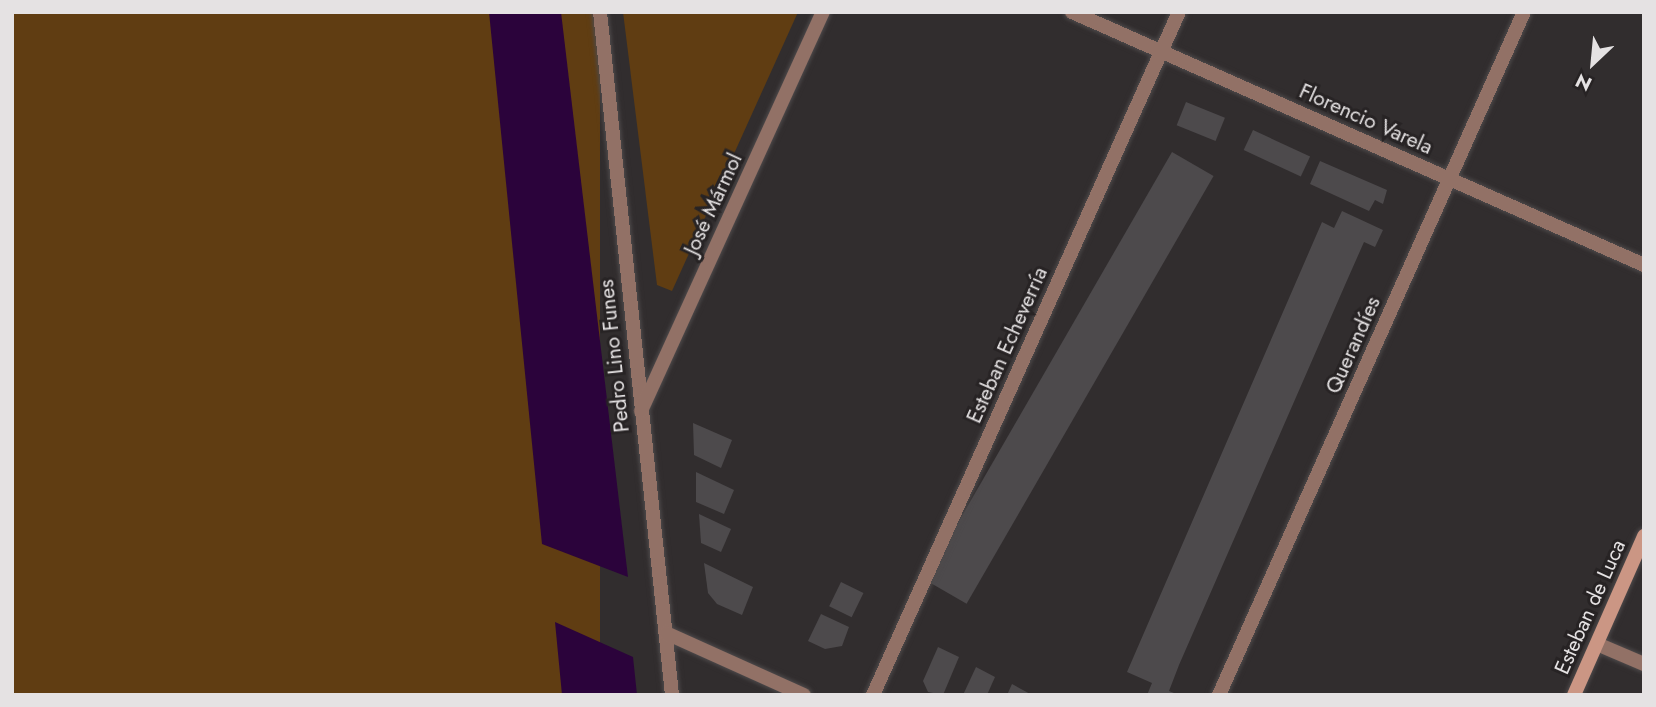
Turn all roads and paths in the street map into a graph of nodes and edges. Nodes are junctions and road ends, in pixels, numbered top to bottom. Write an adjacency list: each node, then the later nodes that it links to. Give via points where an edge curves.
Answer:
1 (600, 12): 9 (street, Pedro Lino Funes)
2 (823, 12): 9 (street, José Mármol)
3 (1072, 12): 6 (street, Florencio Varela)
4 (1179, 12): 6 (street, Esteban Echeverría)
5 (1524, 12): 7 (street, Querandíes)
6 (1161, 52): 7 (street, Florencio Varela); 16 (street, Esteban Echeverría)
7 (1450, 180): 8 (street, Florencio Varela); 17 (street, Querandíes)
8 (1644, 265)
9 (640, 412): 11 (street, Pedro Lino Funes)
10 (1644, 536): 12 (street, Esteban de Luca)
11 (666, 634): 14 (street, Pedro Lino Funes); 15 (street)
12 (1597, 644): 13 (street); 18 (street, Esteban de Luca)
13 (1644, 664)
14 (672, 695)
15 (804, 695)
16 (873, 695)
17 (1219, 695)
18 (1574, 695)

